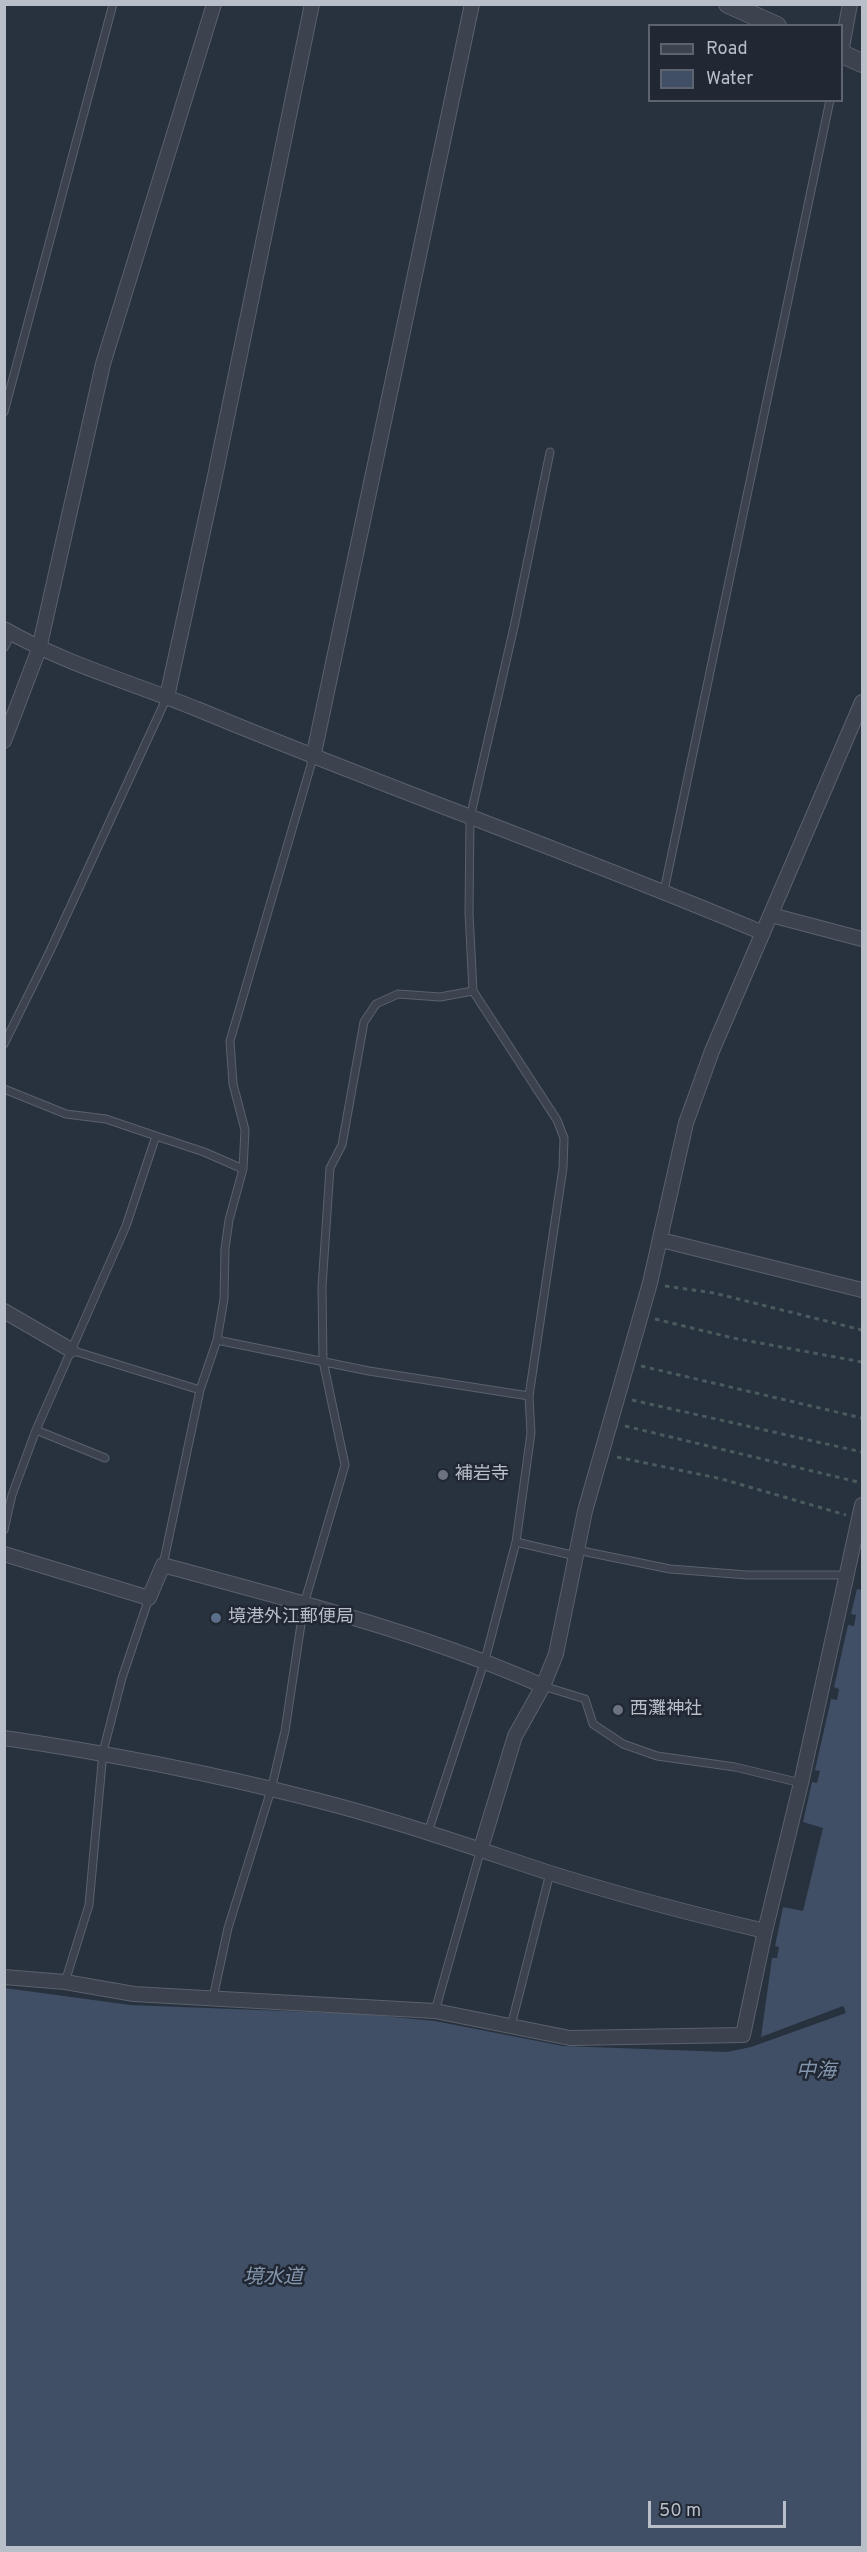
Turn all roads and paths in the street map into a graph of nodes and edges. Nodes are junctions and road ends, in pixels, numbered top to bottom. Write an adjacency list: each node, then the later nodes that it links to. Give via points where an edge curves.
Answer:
1 (114, 4): 12 (lane)
2 (214, 4): 16 (street, via 103,364)
3 (312, 4): 17 (street)
4 (472, 4): 20 (street)
5 (728, 4): 7 (street)
6 (850, 4): 8 (street)
7 (773, 24)
8 (843, 42)
9 (843, 54): 10 (street)
10 (862, 63)
11 (830, 102): 22 (lane)
12 (4, 412)
13 (550, 452): 21 (lane)
14 (8, 631): 15 (lane); 16 (street)
15 (4, 648)
16 (39, 649): 17 (street); 19 (street)
17 (167, 697): 20 (street); 27 (lane)
18 (862, 702): 23 (street)
19 (4, 741)
20 (313, 758): 21 (street); 30 (lane, via 230,1041 233,1084 245,1130)
21 (470, 818): 22 (street); 26 (lane)
22 (664, 891): 24 (street)
23 (771, 915): 24 (street); 25 (street)
24 (763, 933): 31 (street, via 686,1123)
25 (862, 939)
26 (473, 991): 39 (lane, via 440,998 398,994 376,1004 364,1022 342,1145 330,1168 322,1287); 43 (lane, via 557,1120 564,1138 563,1168)
27 (4, 1044)
28 (4, 1089): 29 (lane, via 66,1114 106,1119)
29 (156, 1136): 30 (lane); 38 (lane, via 126,1226)
30 (243, 1168): 37 (lane, via 226,1239 224,1299)
31 (660, 1240): 32 (street); 33 (street)
32 (650, 1283): 35 (street); 36 (path, via 714,1293)
33 (862, 1290)
34 (4, 1311): 38 (street)
35 (641, 1315): 40 (path, via 733,1338); 41 (street)
36 (862, 1330)
37 (217, 1340): 39 (lane); 42 (lane)
38 (71, 1350): 42 (lane); 47 (lane)
39 (323, 1361): 43 (lane); 61 (lane, via 345,1465)
40 (862, 1362)
41 (627, 1363): 44 (street); 45 (path)
42 (200, 1390): 58 (lane)
43 (529, 1396): 55 (lane, via 531,1433)
44 (618, 1397): 46 (street); 48 (path)
45 (862, 1418)
46 (611, 1423): 49 (street); 51 (path)
47 (36, 1430): 50 (lane); 54 (lane, via 12,1495)
48 (862, 1452)
49 (602, 1454): 53 (path, via 722,1479); 56 (street)
50 (105, 1458)
51 (862, 1483)
52 (862, 1505): 53 (street)
53 (859, 1519): 59 (street)
54 (4, 1530)
55 (516, 1542): 56 (lane); 62 (lane)
56 (576, 1553): 59 (lane, via 670,1569 747,1575); 63 (street, via 556,1654)
57 (4, 1554): 60 (street)
58 (163, 1564): 60 (street); 61 (street)
59 (847, 1575): 66 (street)
60 (149, 1598): 65 (lane)
61 (304, 1604): 62 (street); 67 (lane, via 285,1731)
62 (485, 1660): 63 (street); 68 (lane)
63 (543, 1686): 66 (lane, via 585,1699 593,1724 623,1744 657,1756 735,1767); 69 (street, via 515,1736)
64 (4, 1738): 65 (street)
65 (103, 1752): 67 (street); 73 (lane, via 89,1905)
66 (801, 1783): 71 (street)
67 (271, 1790): 68 (street); 74 (lane, via 228,1928)
68 (428, 1833): 69 (street)
69 (481, 1848): 70 (street); 75 (lane)
70 (550, 1873): 71 (street); 76 (lane)
71 (765, 1931): 76 (street, via 743,2035 570,2038)
72 (4, 1977): 73 (street)
73 (65, 1982): 74 (street, via 134,1994)
74 (213, 1998): 75 (street)
75 (435, 2011): 76 (street)
76 (511, 2026)

